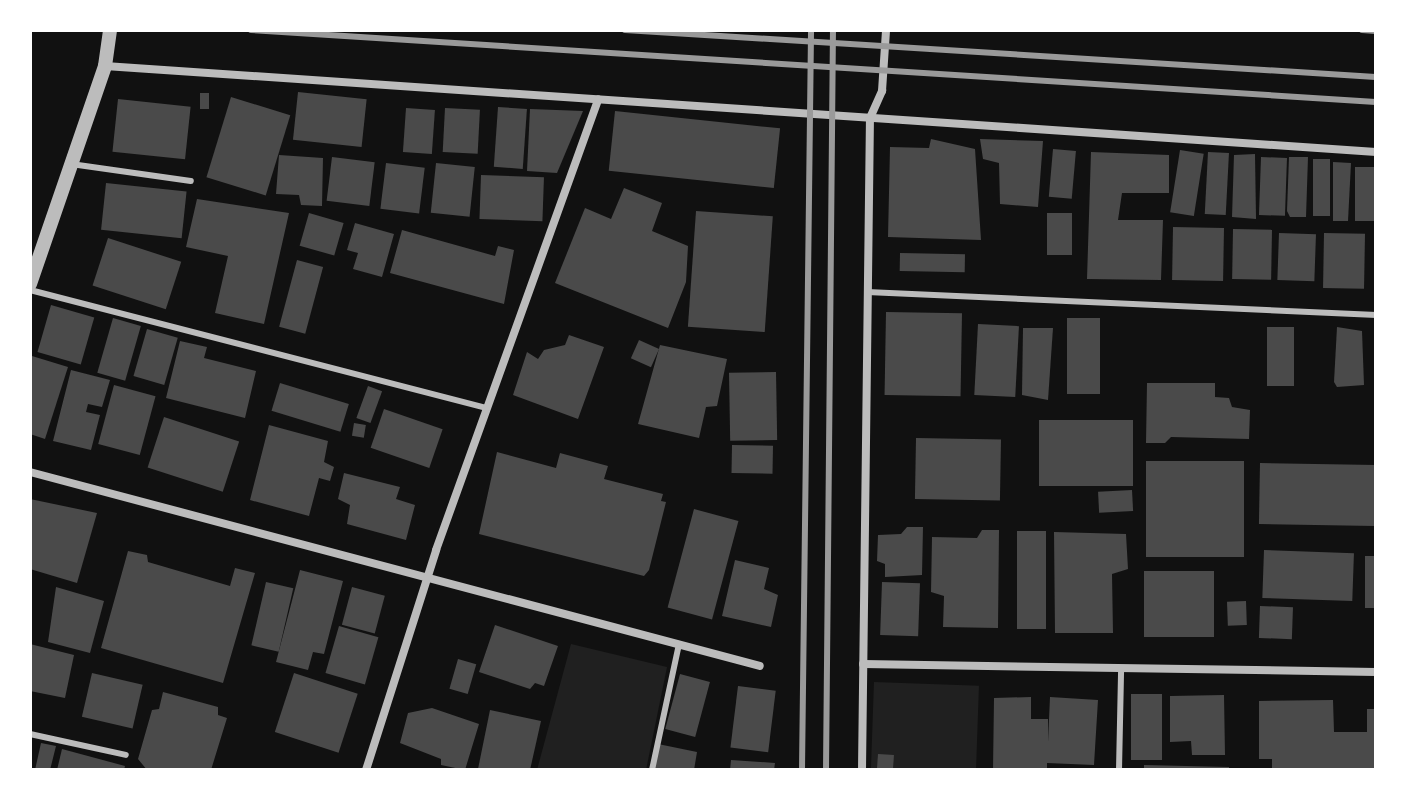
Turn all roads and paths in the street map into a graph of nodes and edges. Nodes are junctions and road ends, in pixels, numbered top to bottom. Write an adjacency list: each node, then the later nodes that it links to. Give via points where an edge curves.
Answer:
1 (110, 30): 3 (street)
2 (886, 30): 5 (street, via 882,91)
3 (105, 66): 4 (street); 7 (street)
4 (598, 99): 5 (street); 12 (street)
5 (870, 118): 6 (street); 10 (street)
6 (1376, 152)
7 (71, 164): 8 (lane); 9 (street)
8 (191, 181)
9 (30, 287): 12 (lane)
10 (867, 292): 11 (lane); 16 (street)
11 (1376, 315)
12 (487, 408): 14 (street)
13 (30, 472): 14 (street)
14 (428, 578): 15 (street); 22 (street)
15 (679, 644): 17 (street); 23 (lane)
16 (863, 664): 18 (street); 24 (street)
17 (760, 666)
18 (1121, 671): 19 (street); 25 (lane)
19 (1376, 672)
20 (30, 734): 21 (lane)
21 (126, 755)
22 (366, 770)
23 (652, 770)
24 (862, 770)
25 (1119, 770)

